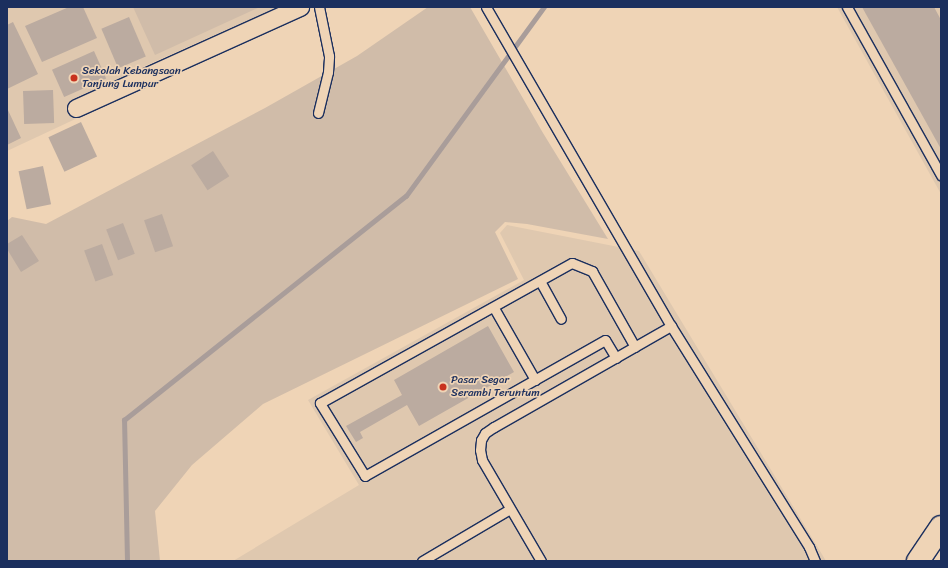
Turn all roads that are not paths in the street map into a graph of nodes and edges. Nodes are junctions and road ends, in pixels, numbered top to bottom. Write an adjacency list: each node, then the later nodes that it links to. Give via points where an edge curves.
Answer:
1 (300, 7): 5 (street)
2 (319, 7): 6 (lane, via 330,56)
3 (486, 7): 11 (lane)
4 (846, 7): 7 (lane)
5 (76, 108)
6 (318, 113)
7 (941, 175)
8 (540, 282): 9 (lane); 10 (lane); 12 (lane, via 572,263 592,271)
9 (494, 308): 14 (lane); 14 (lane, via 320,403 364,476)
10 (561, 319)
11 (671, 326): 12 (lane); 19 (lane, via 809,547)
12 (635, 347): 13 (lane)
13 (616, 358): 14 (lane, via 605,340); 15 (lane, via 486,433 481,440 482,460)
14 (535, 380)
15 (510, 509): 17 (lane); 18 (lane)
16 (941, 527): 20 (highway)
17 (422, 561)
18 (541, 561)
19 (815, 561)
20 (918, 561)

